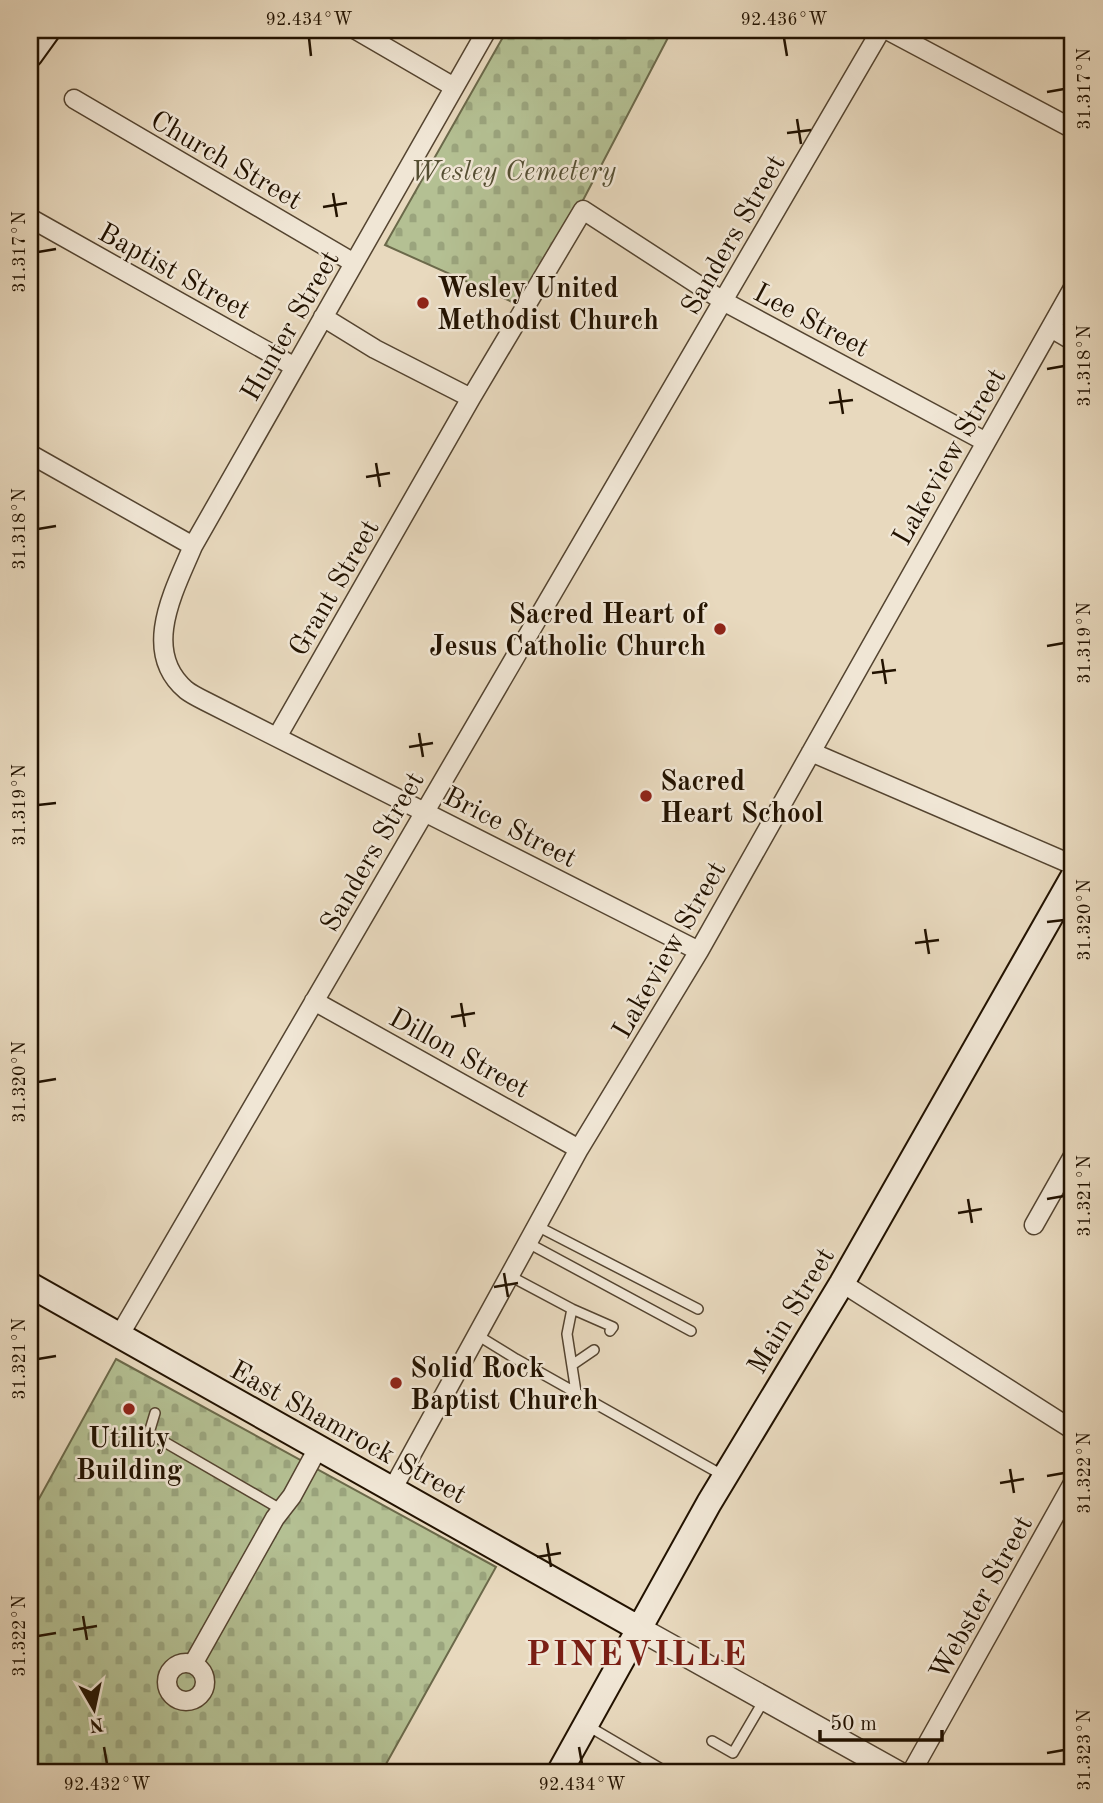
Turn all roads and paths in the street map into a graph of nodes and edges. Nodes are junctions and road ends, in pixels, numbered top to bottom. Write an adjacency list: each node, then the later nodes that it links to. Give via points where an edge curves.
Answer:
1 (48, 30): 6 (main road)
2 (356, 30): 7 (street)
3 (487, 30): 7 (street, Hunter Street)
4 (881, 30): 14 (street, Sanders Street)
5 (887, 30): 9 (street)
6 (30, 55)
7 (454, 87): 12 (street, Hunter Street)
8 (74, 99): 12 (street, Church Street)
9 (1073, 129)
10 (583, 210): 14 (street, Lee Street); 19 (street, Grant Street)
11 (30, 218): 18 (street, Baptist Street)
12 (354, 263): 15 (street, Hunter Street)
13 (1073, 288): 16 (street, Lakeview Street)
14 (723, 301): 20 (street, Lee Street); 26 (street, Sanders Street)
15 (323, 317): 18 (street, Hunter Street); 19 (street)
16 (1051, 328): 17 (street); 20 (street, Lakeview Street)
17 (1073, 341)
18 (295, 367): 22 (street, Hunter Street)
19 (471, 398): 24 (street, Grant Street)
20 (986, 442): 25 (street, Lakeview Street)
21 (30, 454): 22 (street)
22 (193, 546): 23 (street, Hunter Street, via 166,610)
23 (165, 655): 24 (street, Brice Street, via 185,690)
24 (277, 737): 26 (street, Brice Street)
25 (811, 752): 27 (street); 29 (street, Lakeview Street)
26 (425, 812): 29 (street, Brice Street); 30 (street, Sanders Street)
27 (1073, 865)
28 (1073, 877): 37 (main road, Main Street)
29 (699, 951): 31 (street, Lakeview Street)
30 (314, 1001): 31 (street, Dillon Street); 44 (street, Sanders Street)
31 (579, 1150): 34 (street, Lakeview Street)
32 (1073, 1156): 33 (street)
33 (1034, 1225)
34 (537, 1226): 35 (street, Lakeview Street); 40 (lane)
35 (528, 1242): 36 (street, Lakeview Street); 42 (lane)
36 (510, 1276): 39 (lane); 43 (street, Lakeview Street)
37 (842, 1283): 49 (street); 51 (main road, Main Street)
38 (30, 1285): 44 (main road, East Shamrock Street)
39 (572, 1309): 41 (lane, via 613,1327); 46 (lane, via 567,1334)
40 (698, 1309)
41 (610, 1331)
42 (691, 1331)
43 (477, 1335): 47 (lane); 53 (street, Lakeview Street)
44 (119, 1336): 50 (main road, East Shamrock Street)
45 (594, 1350): 46 (lane)
46 (572, 1365): 47 (lane)
47 (576, 1392): 51 (lane)
48 (155, 1413): 54 (lane, via 149,1433)
49 (1073, 1430)
50 (318, 1448): 53 (main road, East Shamrock Street); 54 (street)
51 (725, 1476): 55 (main road, Main Street)
52 (1073, 1483): 63 (street, Webster Street)
53 (393, 1490): 55 (main road, East Shamrock Street)
54 (282, 1510): 56 (street)
55 (638, 1628): 57 (street); 58 (main road, Main Street)
56 (194, 1664)
57 (765, 1698): 59 (lane, via 733,1753); 60 (street)
58 (586, 1725): 61 (main road, Main Street); 62 (lane)
59 (712, 1741)
60 (884, 1770)
61 (559, 1773)
62 (668, 1773)
63 (911, 1773)

